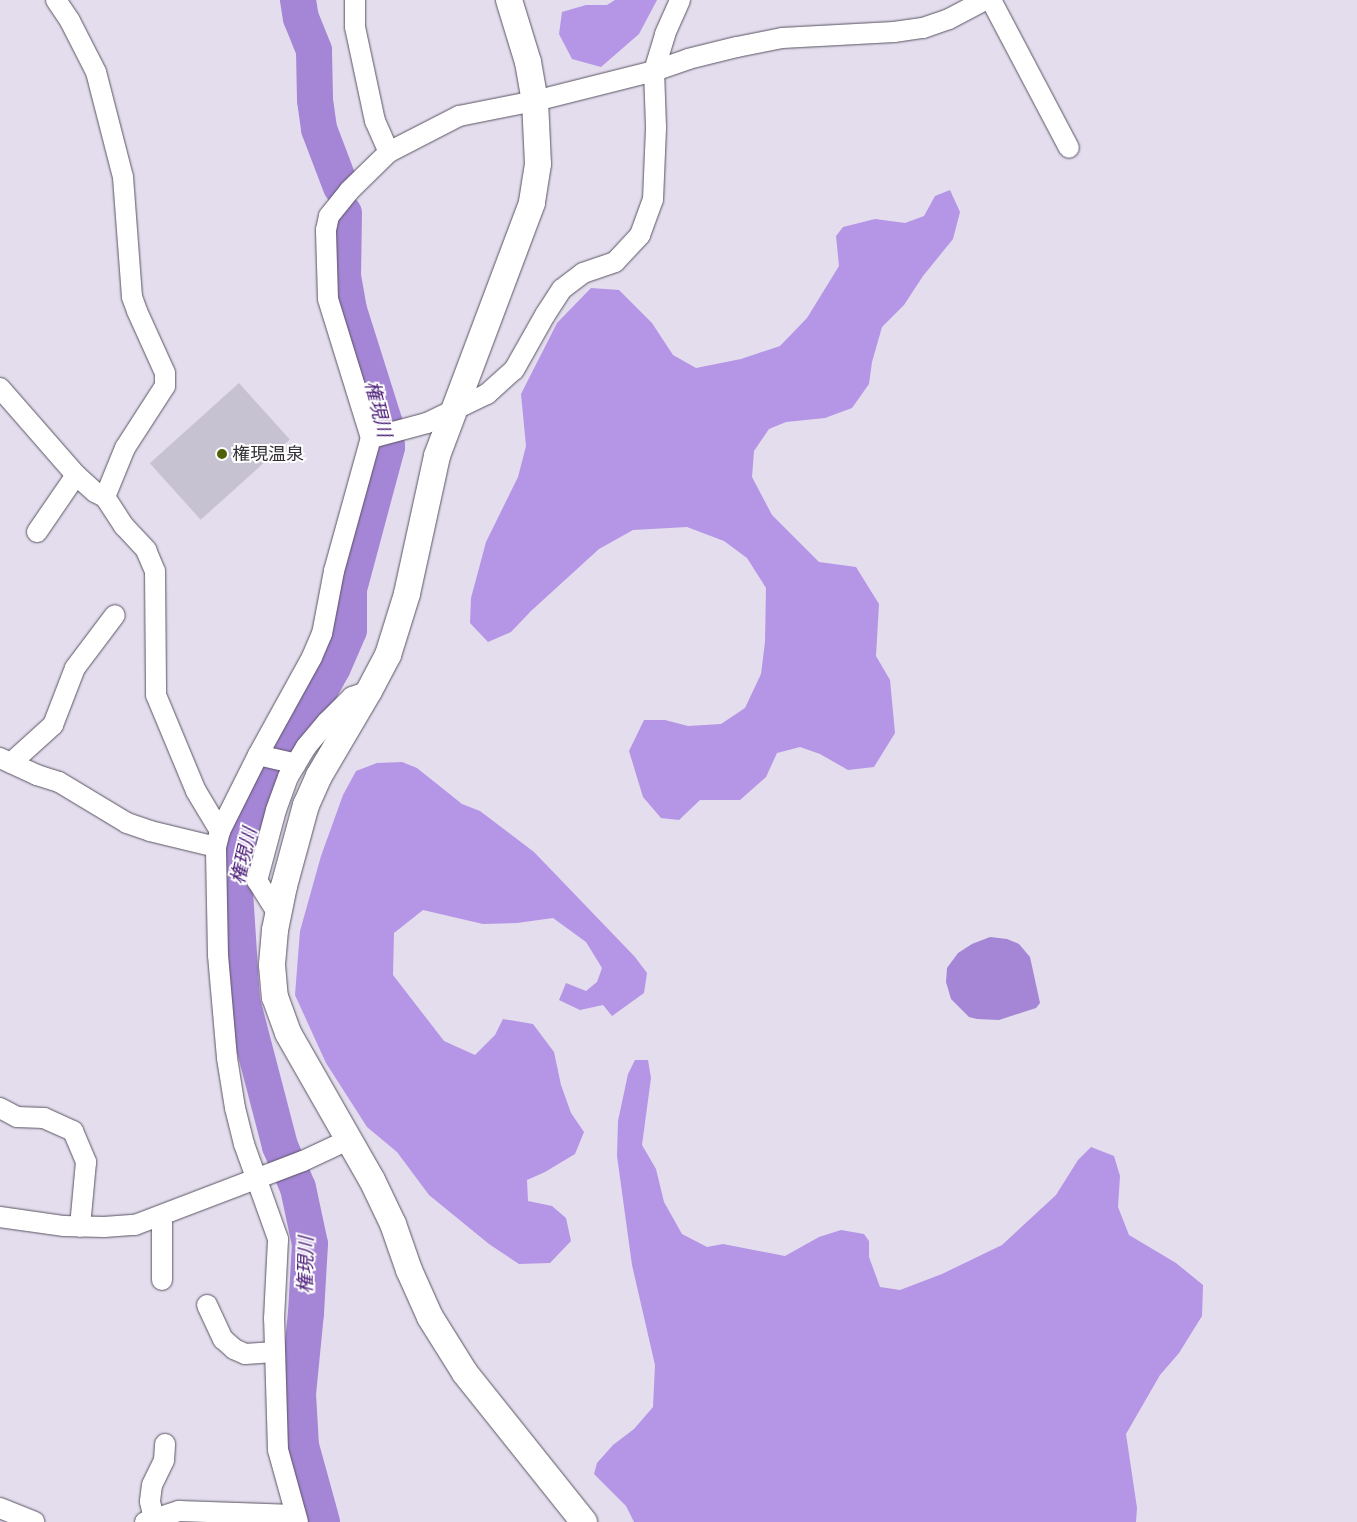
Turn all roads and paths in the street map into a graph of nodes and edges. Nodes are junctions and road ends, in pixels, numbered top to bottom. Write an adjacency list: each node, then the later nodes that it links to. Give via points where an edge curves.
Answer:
1 (56, 0): 15 (street, via 96,72 123,177 132,297 165,373 165,386 124,448)
2 (356, 0): 10 (street, via 355,28 375,120)
3 (509, 0): 8 (street, via 528,62)
4 (680, 0): 7 (street)
5 (985, 0): 7 (street, via 923,28 782,38 688,59)
6 (991, 0): 9 (street)
7 (654, 71): 8 (street); 12 (street, via 653,200 640,235 615,262 583,274 562,289 544,314 514,370 487,394)
8 (535, 101): 10 (street, via 459,116); 12 (street, via 538,164 532,203)
9 (1069, 148)
10 (389, 152): 13 (street, via 349,191 329,216 326,230 328,299)
11 (0, 388): 14 (street)
12 (451, 412): 13 (street, via 427,423); 18 (street, via 437,456 406,594 388,655)
13 (381, 435): 19 (street, via 334,571 322,634)
14 (76, 475): 15 (street); 16 (street)
15 (105, 498): 22 (street, via 146,550 155,571 156,695)
16 (37, 532)
17 (115, 615): 20 (street, via 75,668 53,725)
18 (369, 692): 21 (street, via 352,697); 23 (street, via 319,776 306,805)
19 (263, 757): 21 (street); 22 (street)
20 (6, 761): 22 (street, via 59,782 127,823 150,832)
21 (292, 763): 23 (street, via 257,881)
22 (218, 839): 26 (street, via 218,955 226,1058 235,1108)
23 (278, 914): 25 (street, via 272,964 276,997 288,1033)
24 (0, 1108): 29 (street, via 17,1117 44,1118 73,1131 86,1162)
25 (350, 1139): 26 (street, via 303,1162); 38 (street, via 393,1224 430,1317 465,1373)
26 (264, 1176): 27 (street); 32 (street, via 278,1239)
27 (162, 1216): 29 (street, via 135,1225); 30 (street)
28 (0, 1217): 29 (street)
29 (80, 1226)
30 (162, 1280)
31 (204, 1315): 32 (street, via 234,1349 245,1354)
32 (275, 1352): 35 (street, via 278,1450)
33 (165, 1444): 36 (street, via 164,1460 152,1484)
34 (0, 1508): 37 (street)
35 (297, 1518): 36 (street, via 178,1511)
36 (150, 1521)
37 (34, 1522)
38 (584, 1522)

